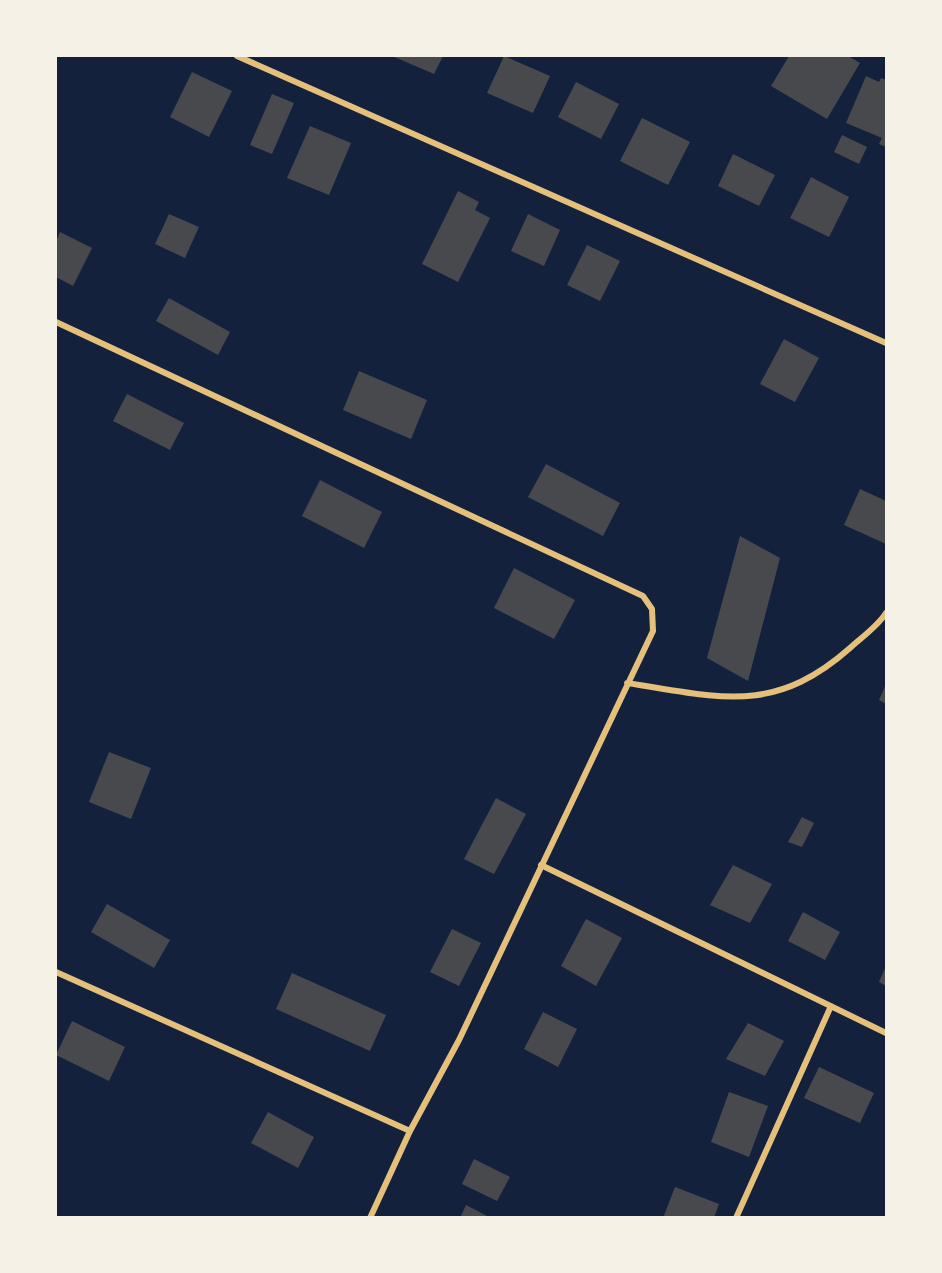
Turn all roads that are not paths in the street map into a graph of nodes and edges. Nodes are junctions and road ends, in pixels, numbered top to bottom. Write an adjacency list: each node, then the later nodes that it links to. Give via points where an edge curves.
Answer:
1 (237, 56): 3 (street)
2 (56, 322): 5 (street, via 643,596 652,609 653,631)
3 (886, 343)
4 (886, 613): 5 (street, via 840,657 775,693 729,699)
5 (627, 683): 6 (street)
6 (541, 865): 8 (street); 10 (street, via 459,1040)
7 (56, 972): 10 (street)
8 (831, 1005): 9 (street); 12 (street)
9 (886, 1033)
10 (410, 1131): 11 (street)
11 (370, 1218)
12 (736, 1218)

